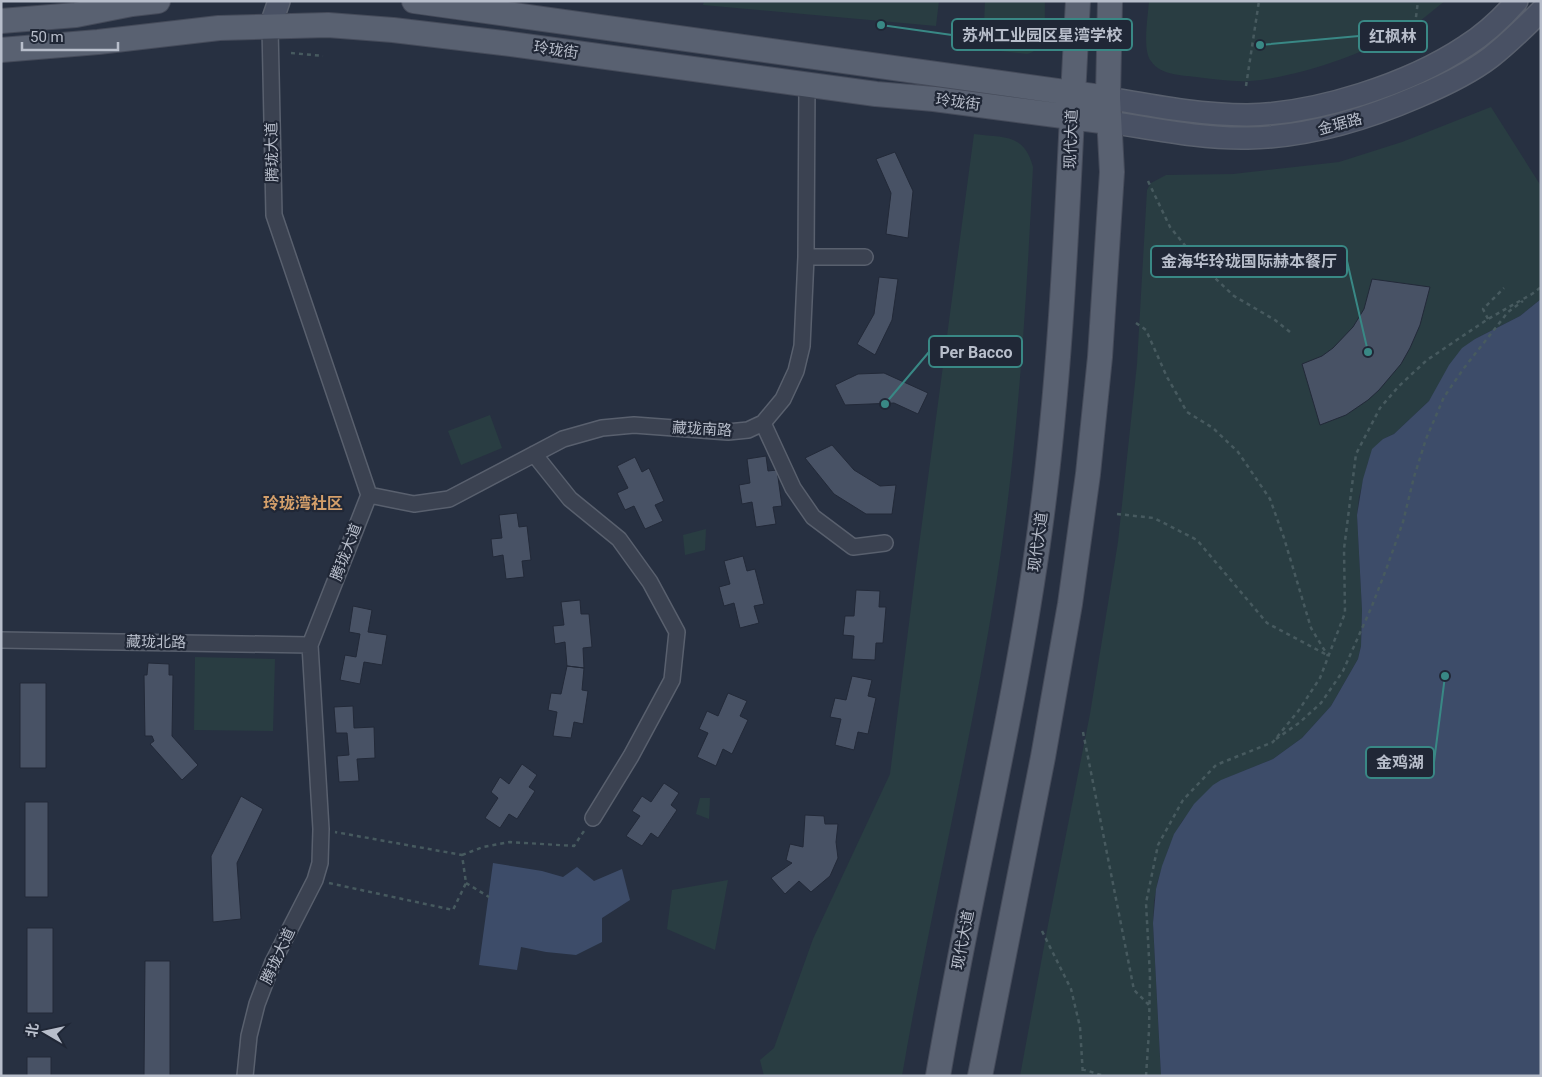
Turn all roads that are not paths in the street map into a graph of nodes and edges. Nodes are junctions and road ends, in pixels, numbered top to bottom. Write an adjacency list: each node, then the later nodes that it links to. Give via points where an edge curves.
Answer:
1 (158, 1): 9 (main road, via 76,15)
2 (263, 1): 10 (main road)
3 (279, 1): 10 (main road)
4 (414, 1): 13 (main road, 玲珑街)
5 (1078, 1): 13 (main road, 现代大道)
6 (1110, 1): 14 (main road)
7 (1518, 1): 14 (main road, 金琚路, via 1477,39 1441,60 1382,87 1315,107 1263,114 1227,114)
8 (1541, 11): 16 (main road, 金琚路, via 1497,52 1464,74 1391,108 1353,121 1299,134 1247,138 1186,134)
9 (1, 21)
10 (270, 27): 11 (main road, 玲珑街, via 219,28); 12 (main road, 玲珑街, via 393,30); 21 (street, 腾珑大道, via 274,215)
11 (1, 50)
12 (807, 85): 15 (main road, 玲珑街); 17 (street)
13 (1073, 93): 14 (main road, 玲珑街); 15 (main road, 现代大道)
14 (1108, 98): 16 (main road)
15 (1072, 116): 16 (main road, 玲珑街); 27 (main road, 现代大道, via 1066,260 1041,528 1003,747)
16 (1109, 122): 28 (main road, via 1112,172 1100,357 1088,474 1070,604 1043,757)
17 (806, 257): 18 (street); 19 (street, via 802,346 796,371 783,400)
18 (865, 257)
19 (763, 423): 20 (street, 藏珑南路, via 748,430 728,432 634,425 602,428 563,439); 22 (street, via 793,488 813,517 854,547)
20 (534, 454): 21 (street, 藏珑南路, via 449,499 414,504); 25 (street, via 570,499 619,539 650,582 678,632 672,680)
21 (369, 495): 24 (street, 腾珑大道)
22 (885, 543)
23 (1, 640): 24 (street, 藏珑北路)
24 (310, 645): 26 (street, 腾珑大道, via 321,829 320,863 315,880 273,962 257,1004 249,1036)
25 (593, 818)
26 (245, 1076)
27 (938, 1076)
28 (980, 1076)

